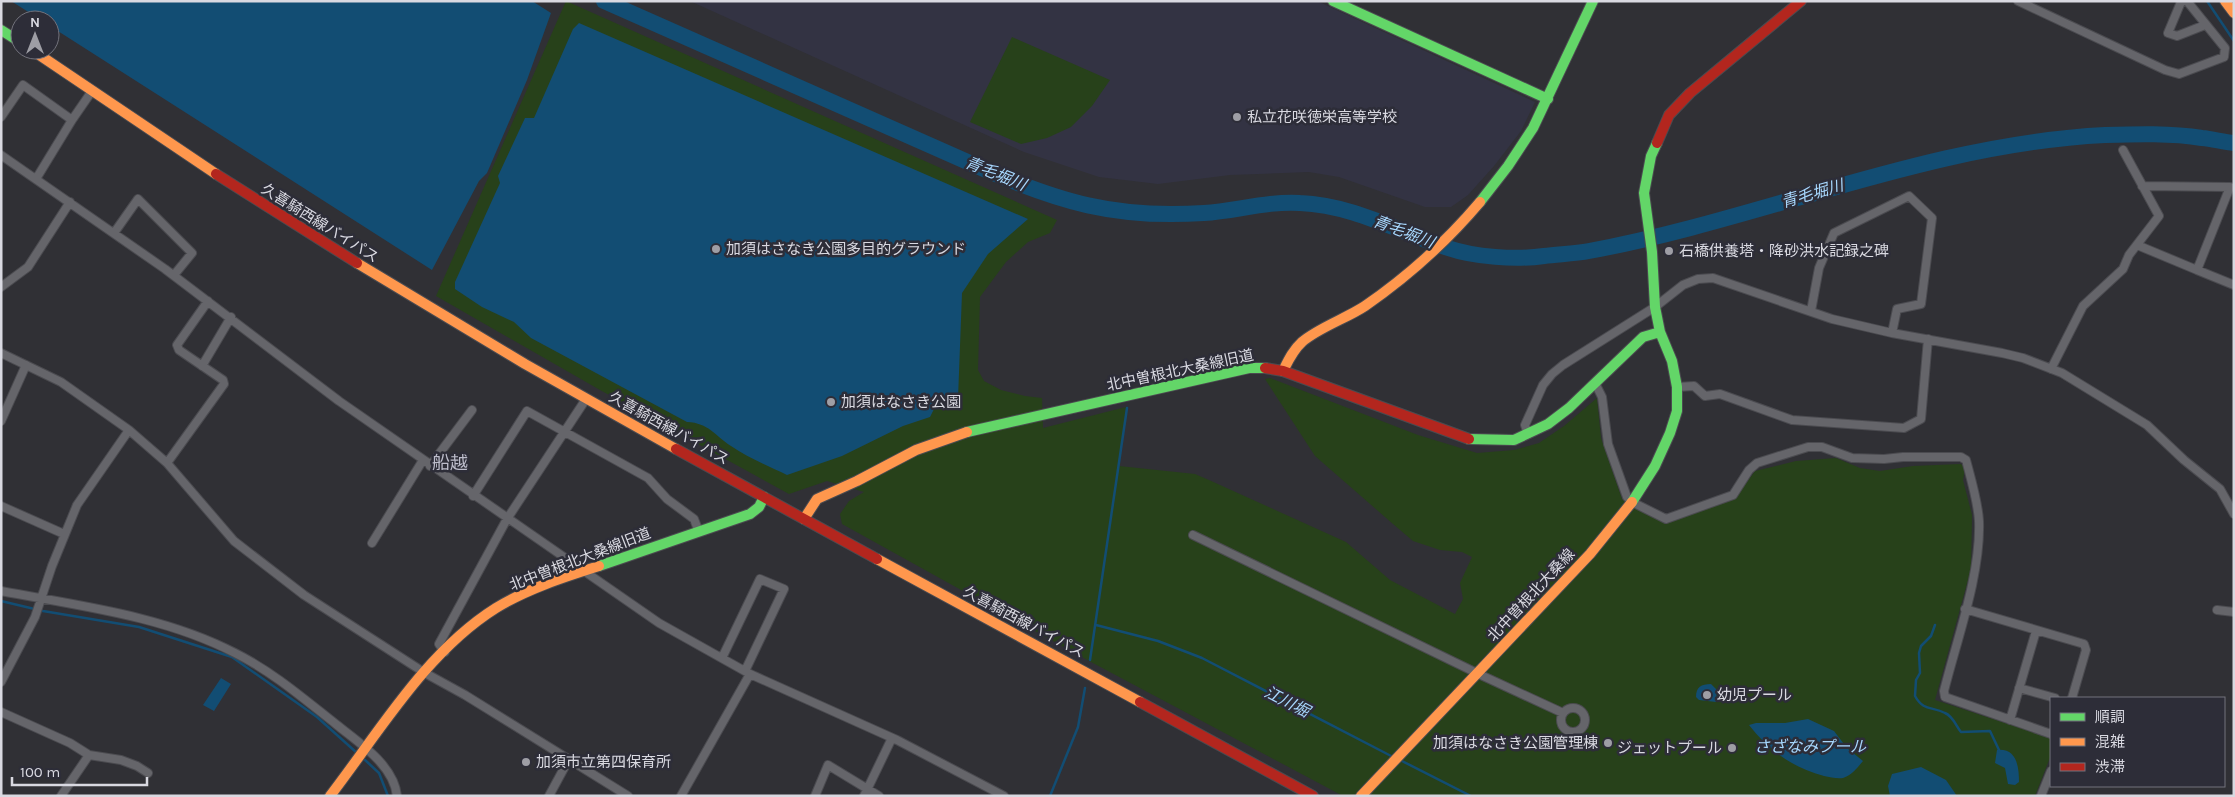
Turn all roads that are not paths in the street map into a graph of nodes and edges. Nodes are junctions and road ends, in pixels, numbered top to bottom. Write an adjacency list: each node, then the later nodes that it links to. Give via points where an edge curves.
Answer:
1 (1333, 1): 11 (main road)
2 (1593, 1): 11 (main road)
3 (1801, 1): 26 (main road, 北中曽根北大桑線, via 1713,73 1669,115 1650,156 1644,193 1652,252)
4 (2018, 1): 8 (street, via 2179,74 2224,57 2225,48)
5 (2225, 1): 7 (main road)
6 (2184, 3): 8 (street); 8 (street, via 2168,33 2177,36)
7 (2234, 13)
8 (2205, 25)
9 (47, 60): 10 (main road, 久喜騎西線バイパス)
10 (92, 91): 13 (street); 39 (main road, 久喜騎西線バイパス, via 385,281)
11 (1548, 100): 36 (main road, via 1508,166 1463,222 1428,256 1365,306 1302,342)
12 (1, 118): 13 (street, via 23,85)
13 (72, 120): 16 (street)
14 (2123, 150): 17 (street)
15 (1, 155): 16 (street)
16 (36, 179): 18 (street)
17 (2142, 186): 20 (street, via 2159,216); 21 (street, via 2230,187)
18 (70, 202): 19 (street); 24 (street, via 28,267)
19 (114, 233): 22 (street); 22 (street, via 138,199 192,253)
20 (2137, 244): 21 (street); 35 (street, via 2123,269 2084,306)
21 (2197, 270): 23 (street)
22 (174, 275): 25 (street)
23 (2234, 285)
24 (1, 287)
25 (208, 301): 28 (street); 34 (street, via 178,345 179,350)
26 (1654, 307): 27 (street, via 1691,281 1713,278); 29 (main road, 北中曽根北大桑線); 44 (street, via 1552,374 1530,410 1525,425)
27 (1811, 311): 30 (street); 30 (street, via 1818,268 1834,233 1909,196 1932,218 1921,304 1896,309)
28 (231, 317): 34 (street); 45 (street, via 339,401)
29 (1660, 332): 37 (main road, 北中曽根北大桑線旧道, via 1643,337); 38 (main road, 北中曽根北大桑線, via 1672,361)
30 (1892, 333): 31 (street)
31 (1928, 339): 35 (street, via 2023,358); 38 (street, via 1921,419 1904,428 1792,420 1720,394 1705,396 1694,386)
32 (1, 353): 33 (street)
33 (26, 365): 41 (street); 42 (street, via 61,382)
34 (202, 366): 46 (street, via 224,384)
35 (2051, 369): 52 (street, via 2147,424 2220,489)
36 (1283, 371): 44 (main road, 北中曽根北大桑線旧道, via 1471,440 1514,440); 54 (main road, 北中曽根北大桑線旧道, via 1249,368 976,429 916,450 857,481 836,488 817,499)
37 (1595, 383): 44 (main road, 北中曽根北大桑線旧道, via 1548,424); 50 (street, via 1602,397 1608,444 1620,481)
38 (1677, 387): 50 (main road, 北中曽根北大桑線, via 1677,411 1670,433 1655,466)
39 (586, 399): 43 (street); 49 (main road, 久喜騎西線バイパス)
40 (472, 410): 47 (street)
41 (1, 421)
42 (129, 430): 46 (street); 56 (street, via 77,505)
43 (565, 431): 48 (street, via 526,412); 53 (street); 55 (street, via 648,478 667,500 694,518)
44 (1528, 434)
45 (423, 460): 47 (street); 58 (street)
46 (167, 464): 68 (street, via 234,541 304,595)
47 (430, 466): 48 (street)
48 (473, 496): 53 (street)
49 (764, 497): 54 (main road, 久喜騎西線バイパス); 55 (main road, 北中曽根北大桑線旧道, via 750,514)
50 (1632, 502): 62 (street, via 1666,519 1733,494 1756,463 1808,446 1822,447 1852,458 1961,457 1966,460 1979,519 1974,573); 70 (main road, 北中曽根北大桑線, via 1590,554)
51 (1, 506): 56 (street)
52 (2234, 514)
53 (507, 519): 59 (street); 66 (street, via 439,644)
54 (804, 519): 96 (main road, 久喜騎西線バイパス)
55 (699, 532): 59 (main road, 北中曽根北大桑線旧道)
56 (64, 534): 61 (street)
57 (1193, 535): 70 (street)
58 (372, 542)
59 (581, 571): 66 (main road, 北中曽根北大桑線旧道, via 532,590 494,610); 67 (street, via 659,623)
60 (1, 591): 61 (street)
61 (41, 601): 71 (street); 80 (street, via 174,627 227,649 289,685)
62 (1965, 609): 65 (street); 77 (street, via 1945,697)
63 (2217, 610): 64 (street)
64 (2234, 612)
65 (2036, 631): 72 (street); 74 (street, via 2086,647)
66 (445, 652): 68 (main road, 北中曽根北大桑線旧道)
67 (722, 658): 69 (street); 69 (street, via 760,578 784,589)
68 (424, 673): 80 (main road, 北中曽根北大桑線旧道); 82 (street)
69 (748, 673): 79 (street); 91 (street)
70 (1478, 674): 76 (street); 97 (main road, 北中曽根北大桑線)
71 (1, 682)
72 (2020, 688): 73 (street); 77 (street)
73 (2052, 697)
74 (2072, 697)
75 (1, 712): 81 (street)
76 (1562, 713)
77 (2010, 720): 78 (street)
78 (2050, 734)
79 (892, 738): 85 (street); 95 (street)
80 (367, 749): 87 (main road, 北中曽根北大桑線旧道); 88 (street, via 388,773 395,784)
81 (90, 755): 83 (street, via 121,760); 86 (street)
82 (569, 759): 89 (street); 90 (street)
83 (148, 773)
84 (2050, 774): 98 (street)
85 (868, 788): 92 (street, via 828,765); 93 (street); 94 (street)
86 (61, 796)
87 (330, 796)
88 (397, 796)
89 (549, 796)
90 (628, 796)
91 (681, 796)
92 (815, 796)
93 (864, 796)
94 (878, 796)
95 (1004, 796)
96 (1313, 796)
97 (1361, 796)
98 (2041, 796)

